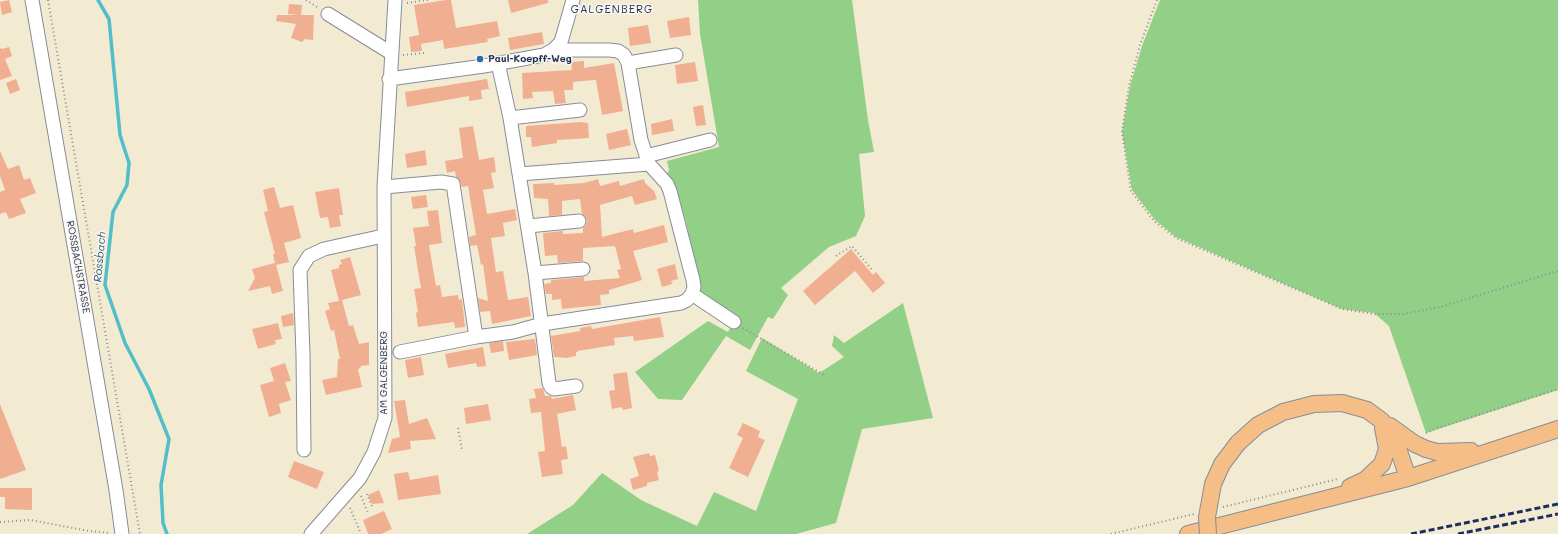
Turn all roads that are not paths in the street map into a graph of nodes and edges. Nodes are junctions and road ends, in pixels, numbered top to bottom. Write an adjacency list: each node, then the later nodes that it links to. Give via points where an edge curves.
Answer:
1 (32, 0): 34 (street, ROSSBACHSTRASSE, via 113,475)
2 (573, 0): 5 (street, via 561,42)
3 (395, 3): 6 (street, AM GALGENBERG)
4 (328, 14): 6 (street)
5 (553, 50): 8 (street, via 544,55); 9 (street, via 618,51 624,55)
6 (391, 53): 10 (street, AM GALGENBERG)
7 (676, 55): 9 (street)
8 (498, 63): 10 (street); 12 (street)
9 (628, 63): 14 (street, via 641,140)
10 (390, 79): 16 (street, AM GALGENBERG)
11 (580, 110): 12 (street)
12 (510, 118): 15 (street)
13 (710, 140): 14 (street)
14 (648, 160): 15 (street); 22 (street, via 670,191 693,280)
15 (519, 174): 18 (street)
16 (384, 187): 19 (street, AM GALGENBERG); 25 (street, via 442,182 453,184)
17 (579, 222): 18 (street)
18 (528, 226): 21 (street)
19 (383, 236): 31 (street, via 324,249 309,256 300,270); 35 (street, AM GALGENBERG, via 385,418 374,452 360,478)
20 (583, 269): 21 (street)
21 (535, 273): 24 (street)
22 (692, 294): 23 (street); 24 (street, AM GALGENBERG, via 681,302)
23 (734, 322)
24 (542, 324): 25 (street, AM GALGENBERG, via 513,332); 27 (street, via 551,387 554,389)
25 (476, 337): 26 (street, AM GALGENBERG)
26 (400, 352)
27 (576, 386)
28 (1382, 421): 30 (main road, via 1415,444 1437,452); 32 (main road, via 1395,439); 33 (main road, via 1387,449 1382,464 1365,480); 37 (main road, bridge, via 1367,410 1342,403 1314,404 1282,412 1258,425 1238,443 1222,464 1213,484 1207,517)
29 (1558, 429): 30 (main road)
30 (1498, 448): 32 (main road)
31 (304, 450)
32 (1408, 478): 33 (main road)
33 (1327, 499): 36 (main road)
34 (116, 534)
35 (311, 534)
36 (1188, 534)
37 (1208, 534)

